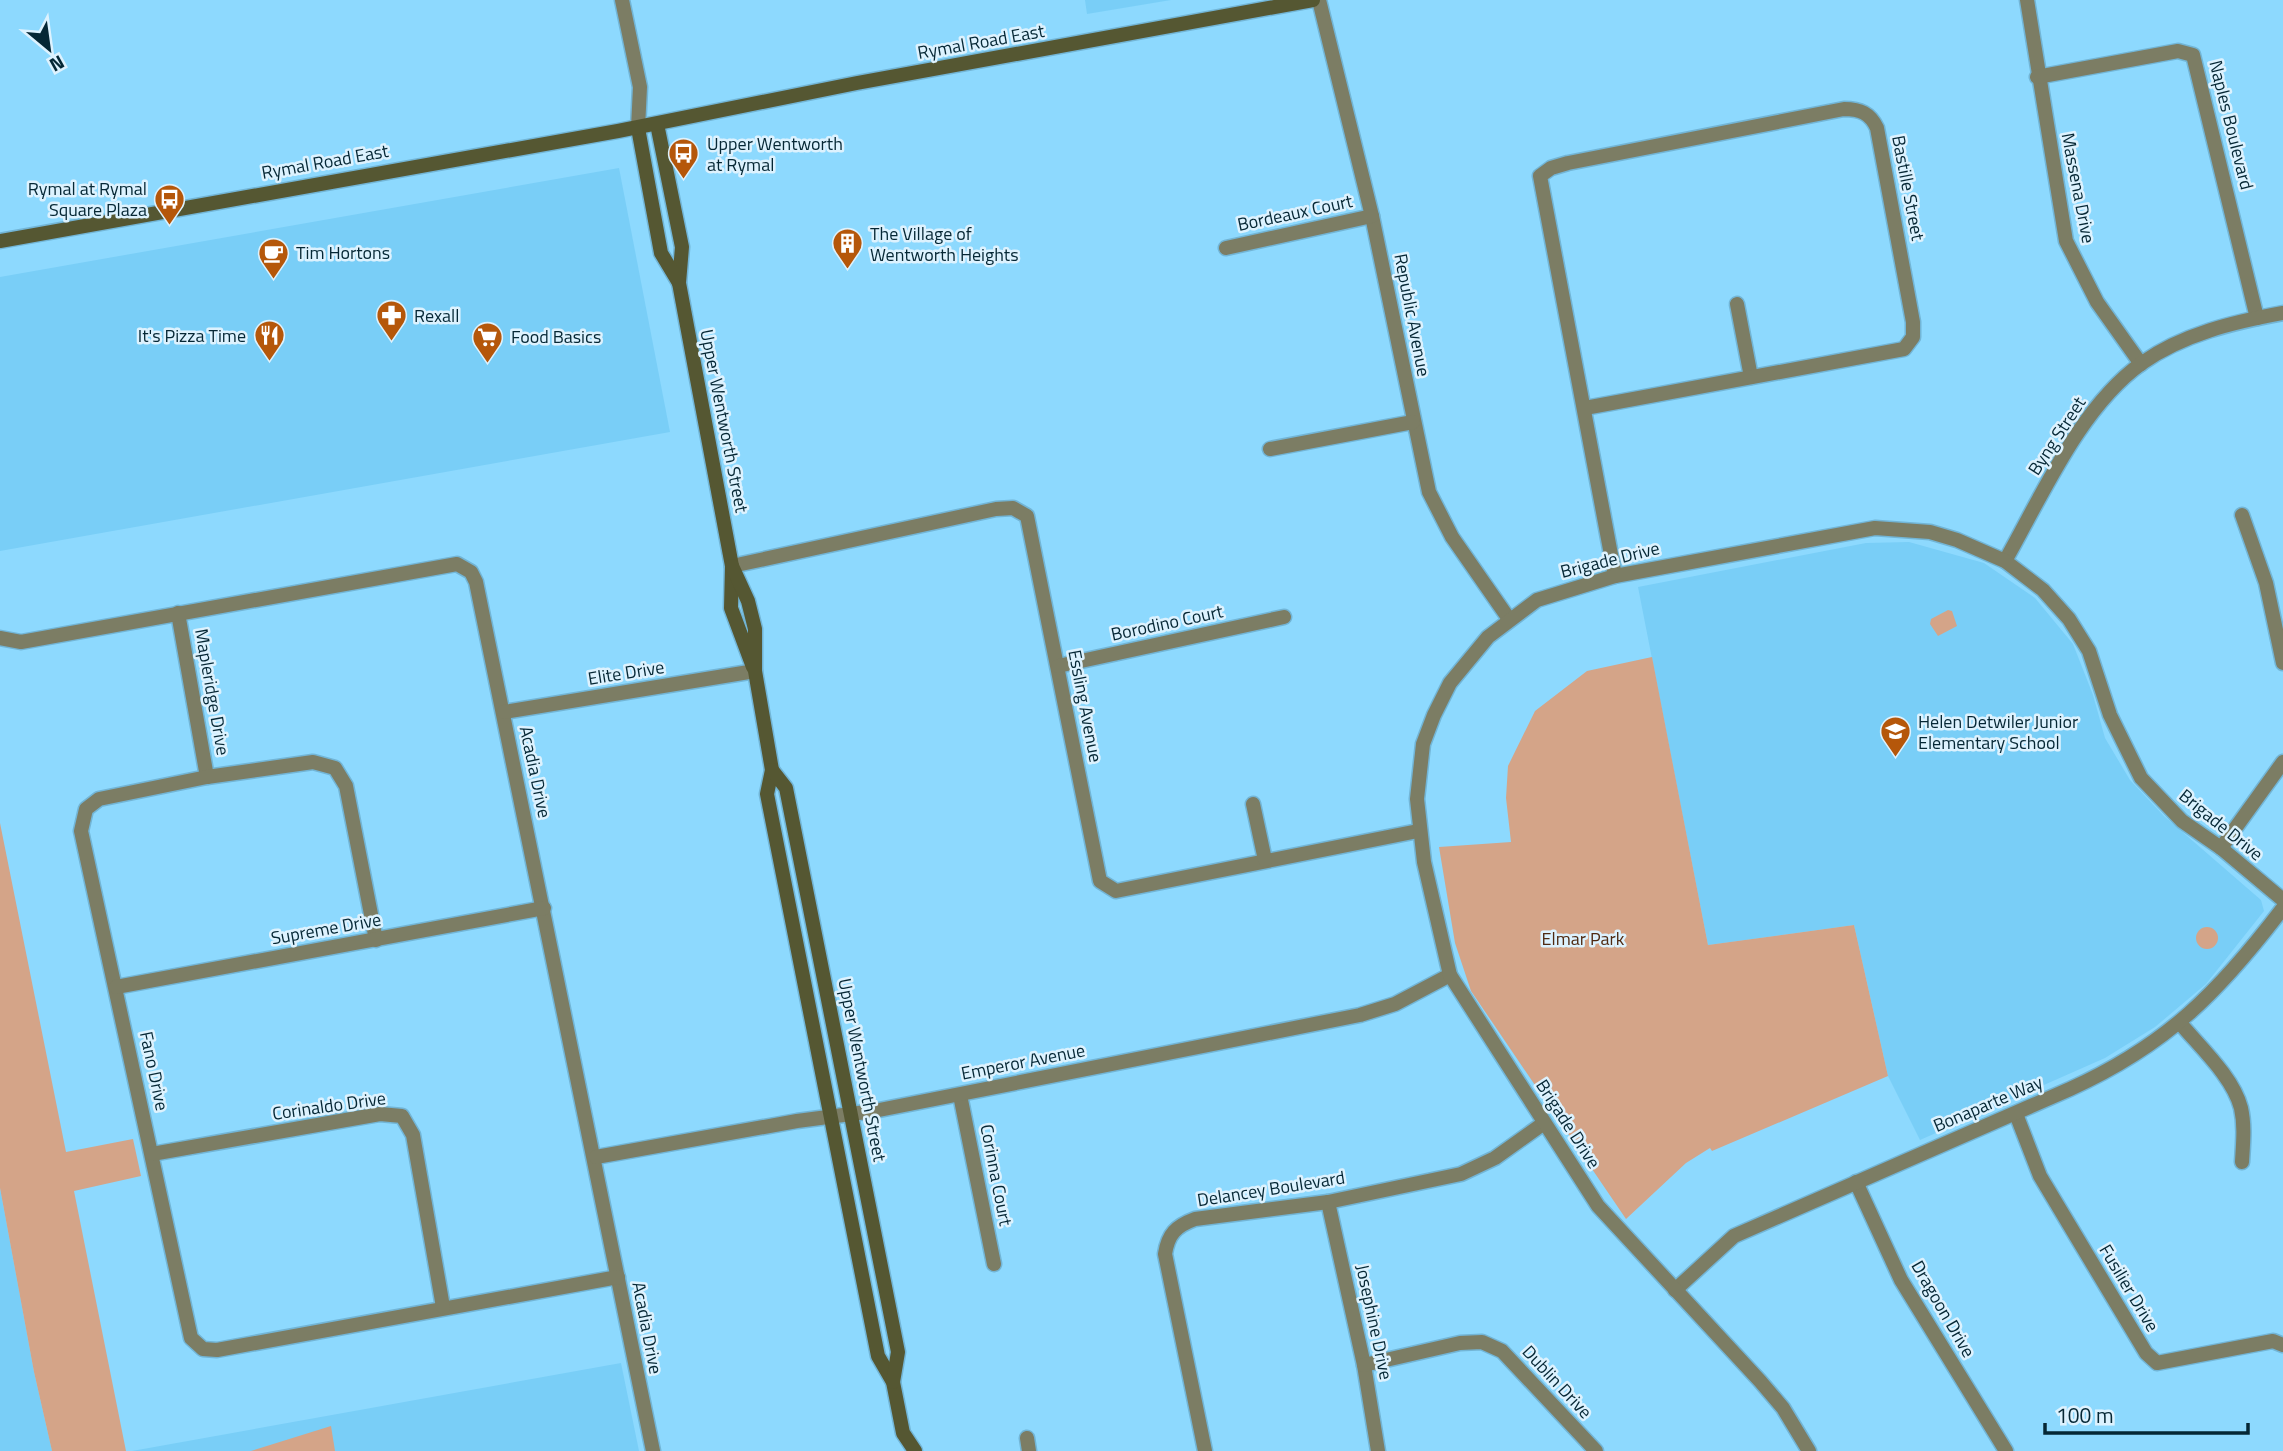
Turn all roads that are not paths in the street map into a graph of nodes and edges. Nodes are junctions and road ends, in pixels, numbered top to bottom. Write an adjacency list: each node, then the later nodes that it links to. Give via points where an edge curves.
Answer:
1 (622, 0): 6 (street, Upper Wentworth Street)
2 (1313, 0): 7 (main road, Rymal Road East)
3 (1319, 0): 9 (street, Republic Avenue)
4 (2027, 0): 5 (street, Massena Drive)
5 (2037, 77): 15 (street, Naples Boulevard, via 2178,51 2193,55); 16 (street, Massena Drive, via 2066,241 2097,302)
6 (640, 94): 7 (street); 8 (street, Upper Wentworth Street)
7 (657, 124): 8 (main road, Rymal Road East); 12 (main road, Upper Wentworth Street, via 682,247)
8 (638, 128): 10 (main road, Rymal Road East); 12 (main road, Upper Wentworth Street, via 661,253)
9 (1372, 216): 11 (street, Bordeaux Court); 19 (street, Republic Avenue)
10 (0, 241)
11 (1226, 248)
12 (679, 283): 23 (main road, Upper Wentworth Street)
13 (1738, 304): 17 (street)
14 (2283, 313): 15 (street, Byng Street)
15 (2257, 318): 16 (street, Byng Street, via 2191,337)
16 (2141, 364): 22 (street, Byng Street, via 2088,419)
17 (1751, 377): 18 (street, Bastille Street); 18 (street, Bastille Street, via 1886,354 1904,349 1913,337 1877,128 1873,119 1858,109 1568,163 1540,176)
18 (1585, 408): 24 (street, Bastille Street)
19 (1413, 422): 20 (street); 27 (street, Republic Avenue, via 1429,492 1440,515)
20 (1270, 449)
21 (2242, 515): 29 (street, via 2266,583)
22 (2005, 561): 24 (street, Brigade Drive, via 1930,532 1875,528); 38 (street, Brigade Drive, via 2043,590 2069,619 2089,651 2110,715 2141,778 2182,821)
23 (732, 566): 30 (street, Essling Avenue, via 1013,508 1027,516 1032,530); 31 (main road, Upper Wentworth Street, via 731,608)
24 (1615, 576): 27 (street, Brigade Drive, via 1537,600)
25 (178, 613): 28 (street, Acadia Drive, via 21,642); 32 (street, Acadia Drive, via 457,564 471,572 476,582); 35 (street, Mapleridge Drive)
26 (1284, 617): 30 (street, Borodino Court)
27 (1509, 619): 37 (street, Brigade Drive, via 1469,658 1434,715 1423,744)
28 (0, 638)
29 (2283, 663)
30 (1058, 666): 39 (street, Essling Avenue, via 1100,881 1116,891)
31 (755, 671): 32 (street, Elite Drive); 34 (main road, Upper Wentworth Street)
32 (503, 712): 41 (street, Acadia Drive)
33 (2283, 762): 38 (street)
34 (772, 770): 48 (main road, Upper Wentworth Street, via 786,788); 50 (main road, Upper Wentworth Street, via 767,794)
35 (207, 777): 43 (street, Fano Drive, via 313,762 335,768 346,786); 45 (street, Fano Drive, via 99,799 86,809 81,831)
36 (1252, 804): 39 (street)
37 (1418, 831): 39 (street, Essling Avenue); 44 (street, Brigade Drive)
38 (2221, 848): 40 (street, Brigade Drive)
39 (1265, 860)
40 (2283, 900)
41 (544, 908): 43 (street, Supreme Drive); 53 (street, Acadia Drive)
42 (2283, 908): 46 (street, Bonaparte Way, via 2235,967)
43 (376, 940): 45 (street, Supreme Drive)
44 (1450, 975): 47 (street, Emperor Avenue, via 1395,1004 1360,1015); 51 (street, Brigade Drive)
45 (116, 987): 52 (street, Fano Drive)
46 (2180, 1023): 49 (street, Bonaparte Way, via 2113,1070); 54 (street, via 2231,1086 2240,1105)
47 (960, 1095): 48 (street, Emperor Avenue); 57 (street, Corinna Court)
48 (852, 1114): 50 (street, Emperor Avenue); 63 (main road, Upper Wentworth Street, via 898,1352)
49 (2016, 1114): 55 (street, Bonaparte Way); 61 (street, Fusilier Drive, via 2045,1185 2146,1353 2157,1363 2273,1341)
50 (831, 1117): 53 (street, Emperor Avenue); 63 (main road, Upper Wentworth Street, via 878,1356)
51 (1544, 1123): 56 (street, Delancey Boulevard, via 1496,1158 1461,1174); 59 (street, Brigade Drive, via 1612,1225)
52 (152, 1154): 60 (street, Fano Drive, via 191,1338 203,1349 218,1350); 60 (street, Corinaldo Drive, via 380,1114 402,1116 413,1135)
53 (596, 1157): 58 (street, Acadia Drive)
54 (2242, 1162)
55 (1856, 1182): 59 (street, Bonaparte Way, via 1734,1236); 72 (street, Dragoon Drive, via 1901,1280)
56 (1328, 1202): 62 (street, Josephine Drive); 68 (street, Delancey Boulevard, via 1195,1219 1168,1237 1165,1254)
57 (995, 1264)
58 (618, 1277): 60 (street, Fano Drive); 65 (street, Acadia Drive)
59 (1675, 1290): 71 (street, Brigade Drive, via 1783,1408)
60 (443, 1307)
61 (2283, 1345)
62 (1364, 1365): 69 (street, Josephine Drive); 70 (street, Dublin Drive, via 1482,1342 1502,1351)
63 (893, 1382): 64 (main road, Upper Wentworth Street)
64 (903, 1433): 66 (main road, Upper Wentworth Street); 67 (main road, Upper Wentworth Street)
65 (653, 1451)
66 (899, 1451)
67 (915, 1451)
68 (1205, 1451)
69 (1378, 1451)
70 (1596, 1451)
71 (1810, 1451)
72 (2006, 1451)

